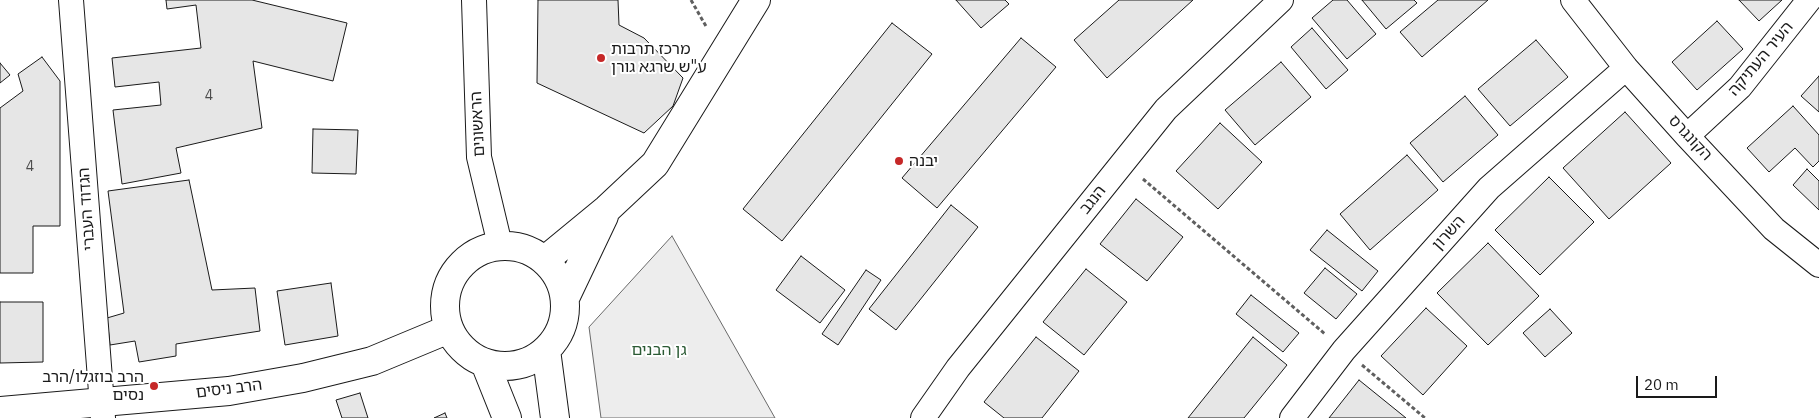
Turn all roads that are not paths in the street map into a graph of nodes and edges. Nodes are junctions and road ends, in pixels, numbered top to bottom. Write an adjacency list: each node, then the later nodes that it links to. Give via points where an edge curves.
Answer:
1 (71, 0): 17 (street, הגדוד העברי)
2 (474, 0): 10 (street, הראשונים, via 478,157)
3 (756, 0): 9 (street, via 655,164)
4 (1282, 0): 21 (street, הנגב, via 1166,109 958,368)
5 (1573, 0): 7 (street, הקונגרס)
6 (1809, 0): 8 (street, העיר העתיקה, via 1740,87)
7 (1626, 68): 8 (street, הקונגרס); 22 (street, השרון, via 1489,188 1344,350)
8 (1687, 136): 12 (street, הקונגרס, via 1774,229)
9 (607, 208): 11 (street); 13 (street)
10 (500, 246): 11 (street, via 516,246); 14 (street, via 484,249 470,257 449,282 445,297)
11 (545, 260): 13 (street, via 561,284)
12 (1819, 265)
13 (565, 298): 15 (street, via 564,317 558,335)
14 (449, 329): 16 (street, via 463,350); 17 (street, הרב ניסים, via 372,361 303,378)
15 (546, 350): 16 (street, via 527,362 506,366); 20 (street)
16 (485, 363): 19 (street)
17 (102, 409): 18 (street, הרב ניסים)
18 (0, 411)
19 (507, 418)
20 (555, 418)
21 (923, 418)
22 (1292, 418)

